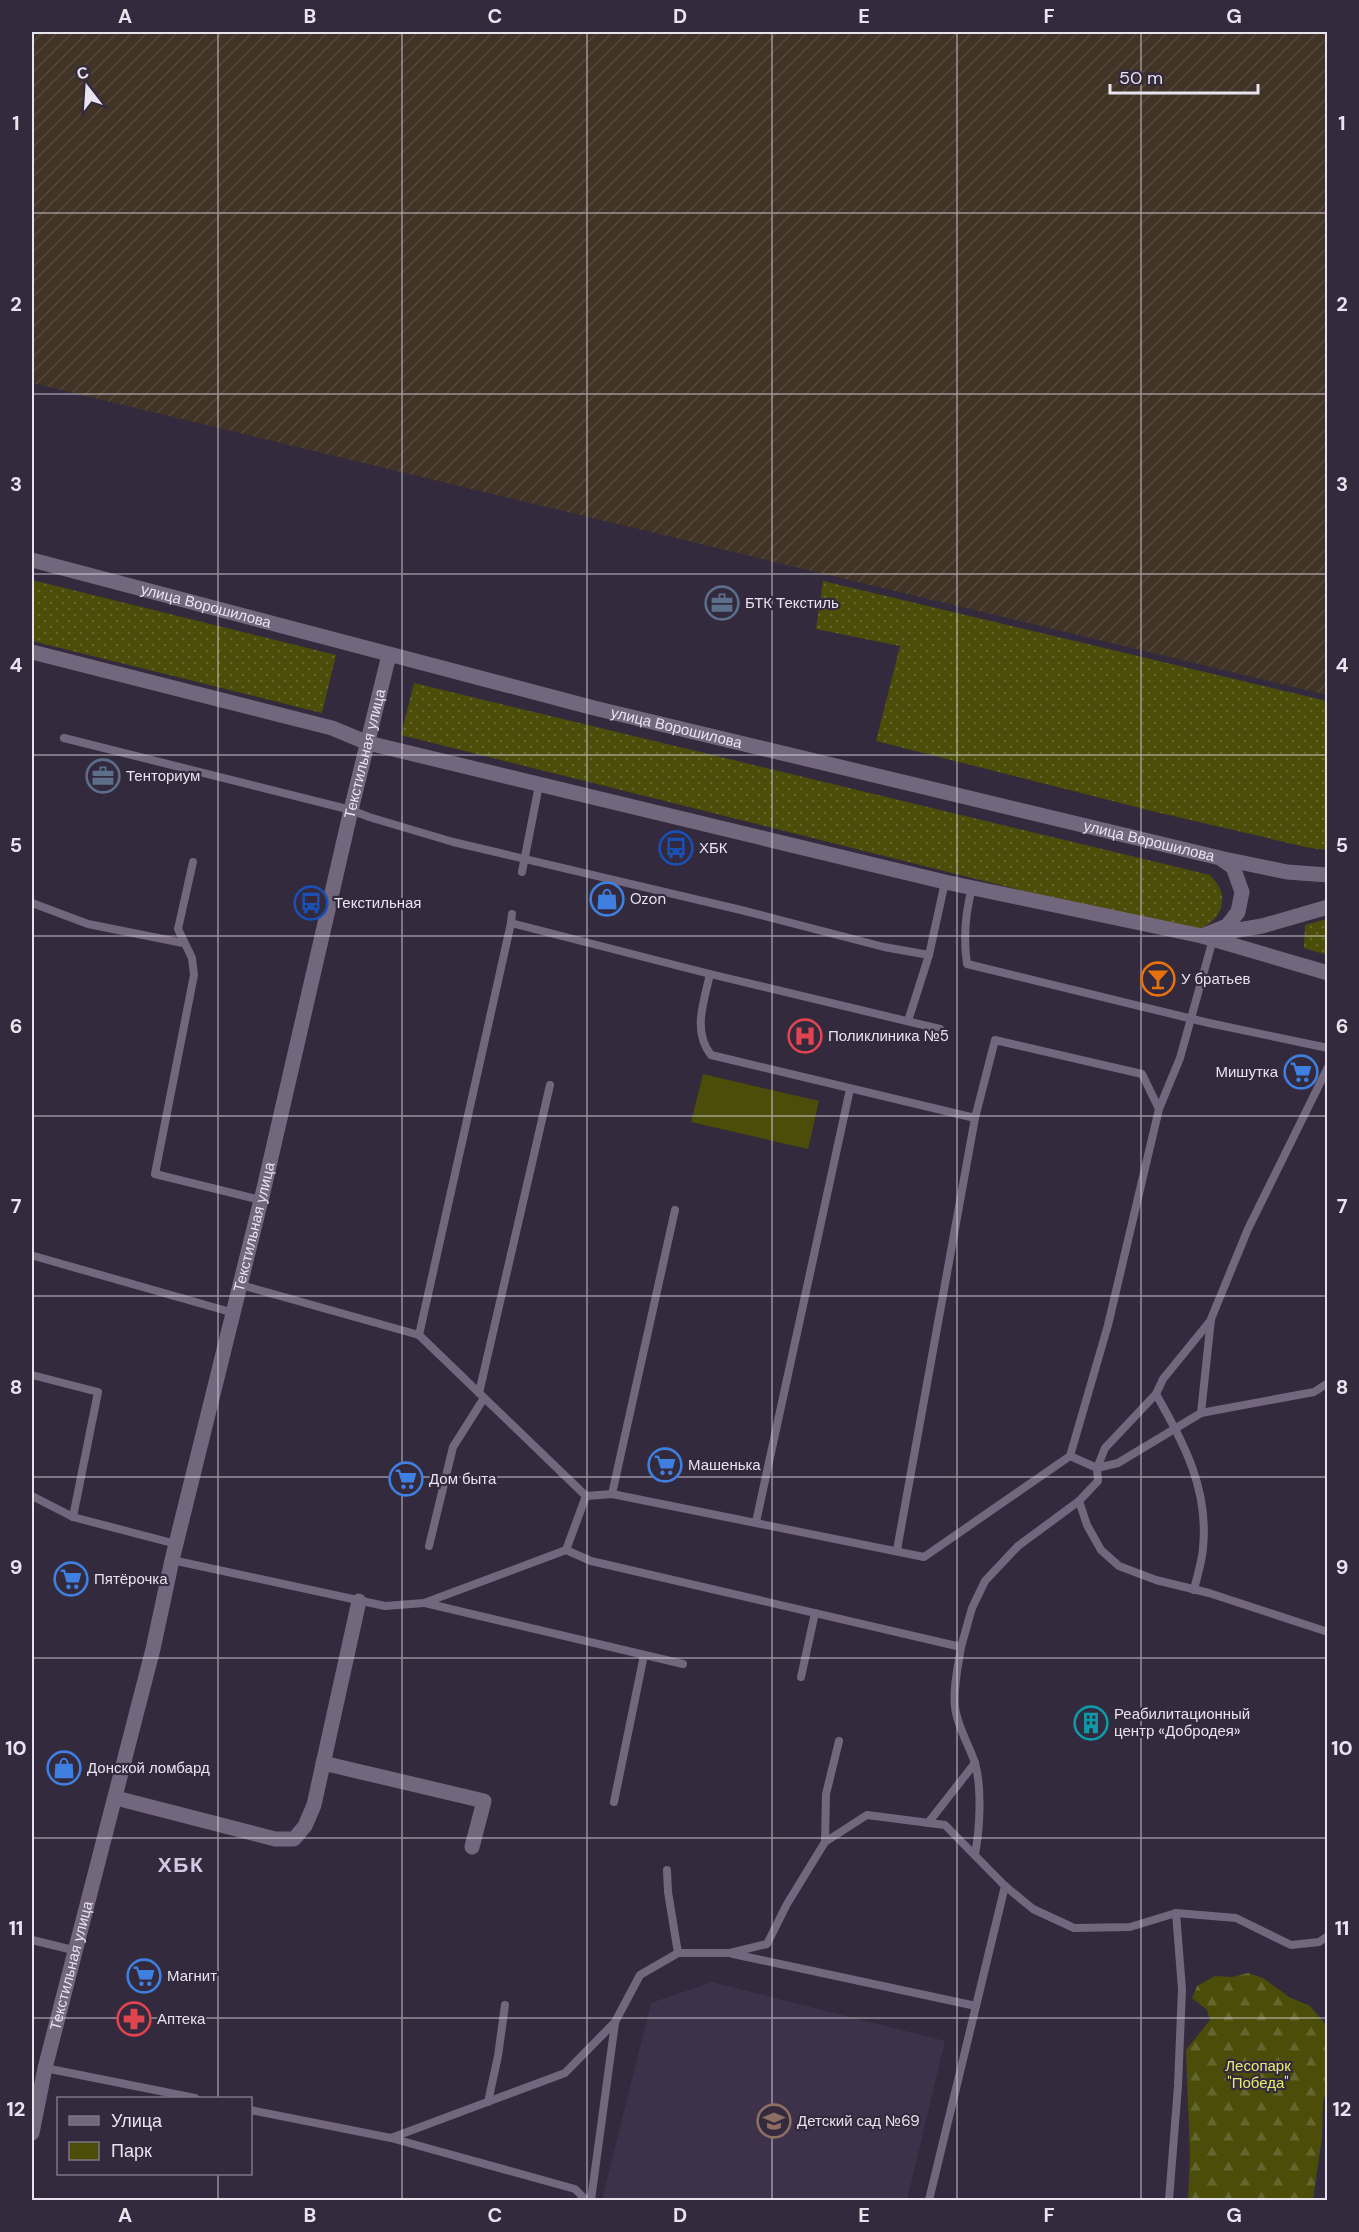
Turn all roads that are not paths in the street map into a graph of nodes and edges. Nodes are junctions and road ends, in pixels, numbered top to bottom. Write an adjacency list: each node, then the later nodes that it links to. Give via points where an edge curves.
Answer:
1 (32, 560): 3 (main road, улица Ворошилова)
2 (32, 652): 5 (main road, via 332,728)
3 (389, 655): 5 (main road, Текстильная улица); 8 (main road, улица Ворошилова)
4 (64, 738): 7 (lane)
5 (368, 743): 6 (main road); 7 (main road, Текстильная улица)
6 (539, 785): 9 (lane); 14 (main road)
7 (351, 810): 9 (lane); 33 (main road, Текстильная улица)
8 (1220, 858): 12 (main road); 19 (main road, улица Ворошилова, via 1233,867 1242,892 1238,912 1227,926)
9 (524, 859): 11 (lane); 21 (lane)
10 (193, 862): 20 (lane, via 178,929)
11 (522, 872)
12 (1287, 872): 13 (main road); 15 (main road)
13 (1328, 875)
14 (945, 882): 16 (main road); 21 (lane)
15 (1328, 882)
16 (972, 888): 19 (main road); 24 (lane, via 963,942 967,964)
17 (32, 903): 20 (lane, via 88,924)
18 (1328, 906): 19 (main road)
19 (1207, 938): 22 (main road); 24 (lane)
20 (183, 943): 33 (lane, via 192,958 194,975 154,1174)
21 (929, 955): 25 (lane)
22 (1328, 973)
23 (710, 974): 25 (lane); 30 (lane, via 700,1026 703,1044 711,1055); 39 (lane, via 512,919)
24 (1190, 1018): 27 (lane); 31 (lane, via 1180,1058)
25 (908, 1021): 26 (lane)
26 (940, 1029)
27 (1328, 1048)
28 (1328, 1067): 38 (lane, via 1248,1229)
29 (550, 1085): 43 (lane)
30 (850, 1089): 32 (lane); 53 (lane)
31 (1159, 1109): 32 (lane, via 1142,1074 995,1040); 46 (lane, via 1108,1325)
32 (975, 1118): 57 (lane)
33 (261, 1200): 36 (main road, Текстильная улица)
34 (675, 1210): 48 (lane)
35 (34, 1256): 37 (lane)
36 (240, 1285): 37 (main road, Текстильная улица); 39 (lane)
37 (234, 1313): 54 (main road, Текстильная улица)
38 (1211, 1319): 42 (lane, via 1163,1379); 44 (lane)
39 (419, 1335): 43 (lane)
40 (32, 1376): 52 (lane, via 98,1392)
41 (1328, 1383): 44 (lane, via 1314,1392)
42 (1156, 1394): 45 (lane); 47 (lane, via 1106,1448)
43 (481, 1395): 50 (lane); 55 (lane, via 453,1448)
44 (1201, 1413): 45 (lane)
45 (1175, 1428): 47 (lane, via 1118,1463); 59 (lane, via 1190,1458 1203,1502 1203,1548)
46 (1070, 1456): 47 (lane); 57 (lane, via 924,1557)
47 (1097, 1468): 51 (lane, via 1098,1481)
48 (612, 1494): 50 (lane); 53 (lane)
49 (32, 1496): 52 (lane)
50 (586, 1496): 56 (lane)
51 (1078, 1501): 59 (lane, via 1101,1550 1119,1566); 64 (lane, via 1018,1546 985,1581)
52 (73, 1517): 54 (lane)
53 (756, 1522): 57 (lane)
54 (176, 1544): 58 (main road, Текстильная улица)
55 (429, 1546)
56 (566, 1550): 61 (lane); 62 (lane, via 591,1561)
57 (897, 1550)
58 (172, 1560): 60 (lane); 71 (main road, Текстильная улица)
59 (1194, 1590): 63 (lane)
60 (359, 1601): 61 (lane, via 384,1606); 69 (main road)
61 (424, 1603): 65 (lane)
62 (815, 1613): 64 (lane); 67 (lane)
63 (1328, 1632)
64 (961, 1647): 70 (lane, via 955,1709)
65 (644, 1655): 66 (lane); 72 (lane)
66 (683, 1664)
67 (801, 1677)
68 (839, 1741): 74 (lane, via 825,1794)
69 (323, 1763): 71 (main road, via 314,1805 294,1839 275,1839); 75 (main road, via 484,1801)
70 (975, 1763): 73 (lane); 76 (lane, via 979,1784)
71 (116, 1797): 82 (main road, Текстильная улица)
72 (614, 1802)
73 (928, 1823): 74 (lane, via 867,1815); 76 (lane, via 945,1825)
74 (825, 1842): 84 (lane, via 766,1944)
75 (472, 1847)
76 (975, 1854): 78 (lane)
77 (667, 1870): 83 (lane)
78 (1005, 1886): 79 (lane, via 1033,1909 1074,1928 1130,1927); 86 (lane)
79 (1176, 1913): 80 (lane, via 1236,1918 1291,1945 1319,1942); 96 (lane, via 1182,1989)
80 (1328, 1936)
81 (32, 1940): 82 (lane)
82 (77, 1951): 88 (main road, Текстильная улица)
83 (678, 1953): 84 (lane); 87 (lane, via 640,1975)
84 (730, 1953): 86 (lane)
85 (506, 2005): 90 (lane)
86 (976, 2006): 95 (lane)
87 (615, 2022): 90 (lane, via 565,2073); 94 (lane)
88 (45, 2068): 89 (lane); 92 (main road, Текстильная улица)
89 (190, 2097)
90 (488, 2102): 93 (lane)
91 (252, 2110): 93 (lane)
92 (32, 2133)
93 (391, 2139): 94 (lane, via 575,2189)
94 (588, 2200)
95 (929, 2200)
96 (1169, 2200)

